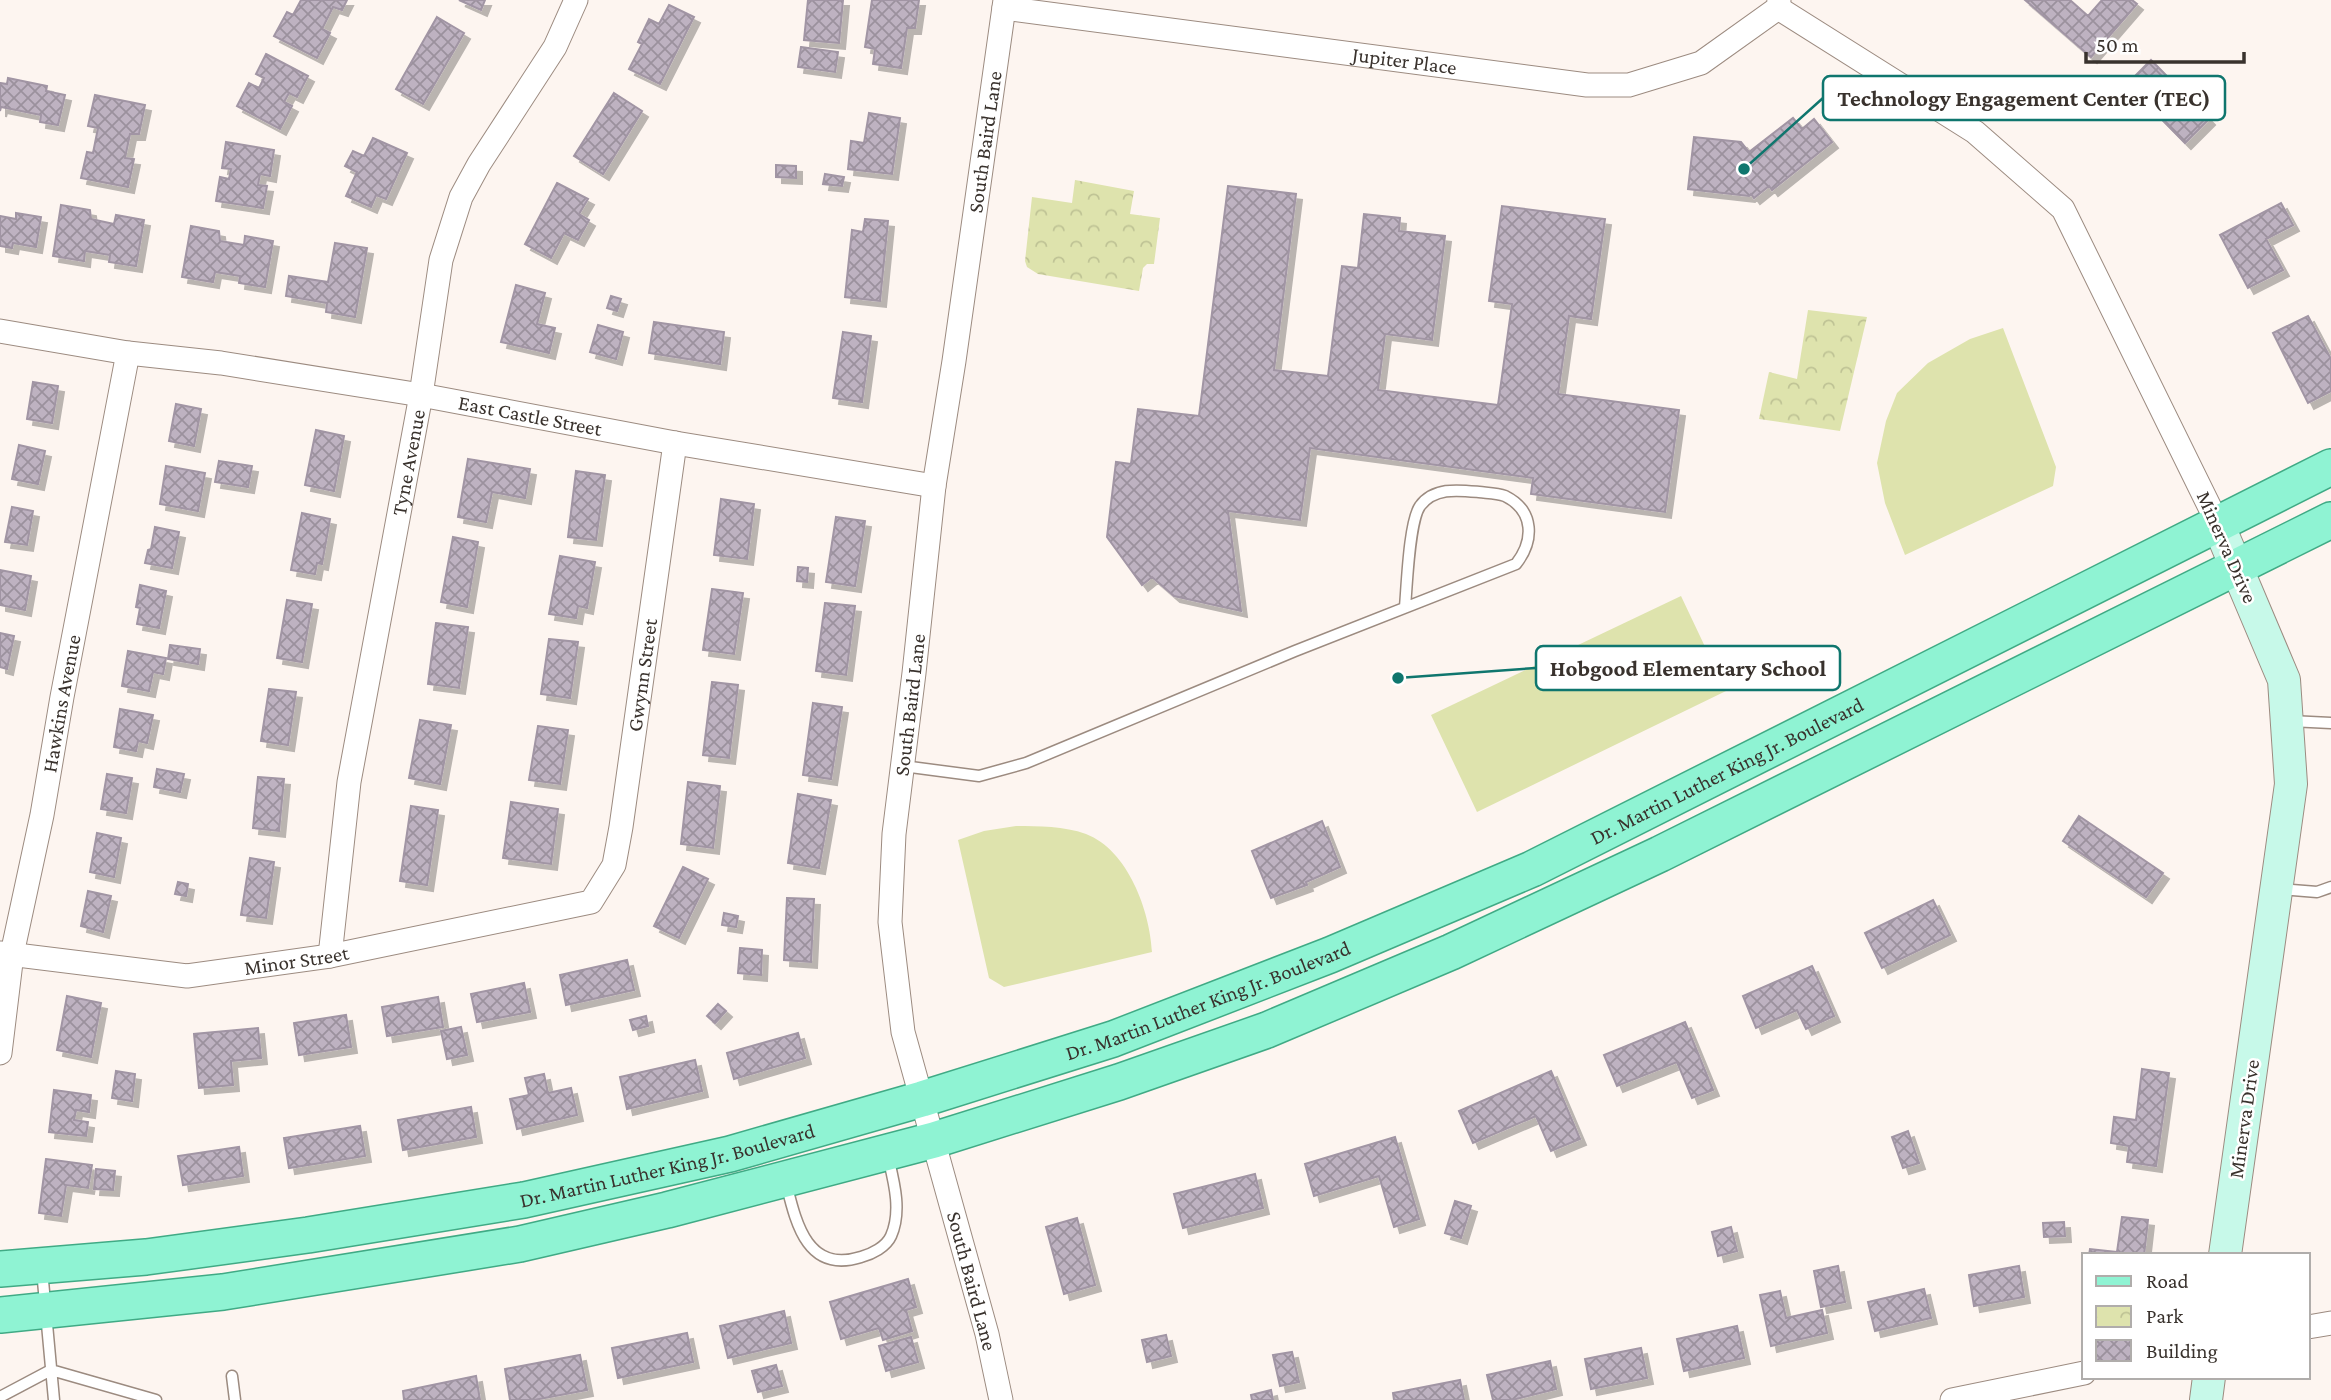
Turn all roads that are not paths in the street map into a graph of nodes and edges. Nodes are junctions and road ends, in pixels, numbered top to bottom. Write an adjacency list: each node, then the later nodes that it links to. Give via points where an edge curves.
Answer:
1 (576, 0): 6 (street, Tyne Avenue, via 555,47 461,197 441,260)
2 (1004, 4): 3 (street, Jupiter Place, via 1587,85 1629,85 1701,63); 9 (street, South Baird Lane)
3 (1779, 4): 11 (street, Minerva Drive, via 1975,132 2063,209)
4 (0, 331): 5 (street, East Castle Street)
5 (128, 353): 6 (street, East Castle Street, via 221,363); 20 (street, Hawkins Avenue, via 42,815)
6 (421, 396): 7 (street, East Castle Street); 21 (street, Tyne Avenue, via 349,782)
7 (675, 443): 9 (street, East Castle Street); 19 (street, Gwynn Street, via 614,866)
8 (2331, 467): 11 (main road, Dr. Martin Luther King Jr. Boulevard)
9 (934, 486): 16 (street, South Baird Lane)
10 (2331, 520): 12 (main road, Dr. Martin Luther King Jr. Boulevard)
11 (2218, 524): 12 (street, Minerva Drive); 22 (main road, Dr. Martin Luther King Jr. Boulevard, via 1532,869)
12 (2238, 567): 14 (street, Minerva Drive, via 2284,680); 22 (main road, Dr. Martin Luther King Jr. Boulevard, via 1660,854 1451,952)
13 (1405, 607): 13 (lane, via 1516,564 1529,542 1523,513 1504,496 1491,493 1450,489 1429,497 1418,508 1413,524); 16 (lane, via 1026,763 979,776)
14 (2287, 720): 15 (lane); 18 (street, Minerva Drive, via 2291,783)
15 (2331, 723)
16 (903, 766): 24 (street, South Baird Lane, via 890,922 903,1032)
17 (2331, 887): 18 (lane, via 2317,892)
18 (2276, 889): 28 (street, Minerva Drive)
19 (591, 902): 21 (street, Minor Street)
20 (6, 954): 21 (street, Minor Street, via 187,976); 23 (street, Hawkins Avenue)
21 (330, 956)
22 (1343, 974): 24 (main road, Dr. Martin Luther King Jr. Boulevard); 25 (main road, Dr. Martin Luther King Jr. Boulevard, via 1268,1030)
23 (0, 1053)
24 (922, 1099): 25 (street, South Baird Lane); 29 (main road, Dr. Martin Luther King Jr. Boulevard, via 730,1154 524,1200 247,1244)
25 (933, 1140): 26 (main road, Dr. Martin Luther King Jr. Boulevard); 43 (street, South Baird Lane)
26 (888, 1153): 27 (main road, Dr. Martin Luther King Jr. Boulevard); 27 (lane, via 896,1193 890,1238 874,1253 851,1260 830,1259 813,1250 796,1224)
27 (785, 1180): 31 (main road, Dr. Martin Luther King Jr. Boulevard, via 520,1244 223,1292)
28 (2225, 1253)
29 (42, 1265): 30 (main road, Dr. Martin Luther King Jr. Boulevard); 31 (lane)
30 (0, 1269)
31 (45, 1311): 32 (main road, Dr. Martin Luther King Jr. Boulevard); 35 (lane)
32 (0, 1314)
33 (2331, 1323): 34 (street)
34 (2310, 1327)
35 (51, 1370): 39 (lane); 40 (lane); 41 (lane)
36 (2082, 1373): 44 (street)
37 (232, 1376): 42 (lane)
38 (2209, 1379): 45 (street)
39 (0, 1397)
40 (54, 1400)
41 (156, 1400)
42 (235, 1400)
43 (1001, 1400)
44 (1952, 1400)
45 (2206, 1400)

